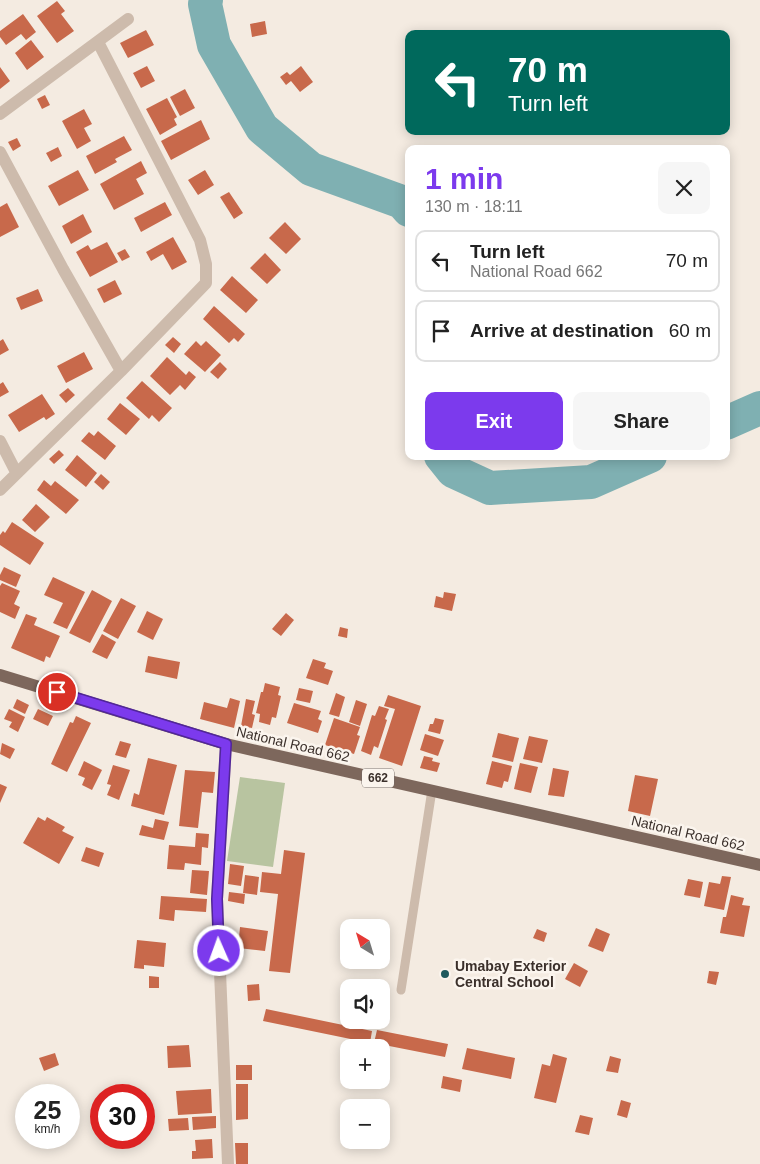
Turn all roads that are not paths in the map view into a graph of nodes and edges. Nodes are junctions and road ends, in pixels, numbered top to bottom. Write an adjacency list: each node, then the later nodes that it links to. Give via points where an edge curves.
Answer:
1 (128, 19): 2 (street)
2 (98, 42): 3 (street); 5 (street, via 200,240 206,264 206,283)
3 (0, 114)
4 (0, 152): 5 (street)
5 (120, 371): 7 (street)
6 (0, 441): 7 (street)
7 (16, 472): 8 (street)
8 (0, 490)
9 (0, 675): 10 (main road, National Road 662 / 662)
10 (226, 744): 11 (main road, National Road 662 / 662); 14 (street, via 217,899)
11 (432, 790): 12 (main road, National Road 662 / 662); 13 (lane)
12 (760, 865)
13 (400, 990)
14 (228, 1164)

